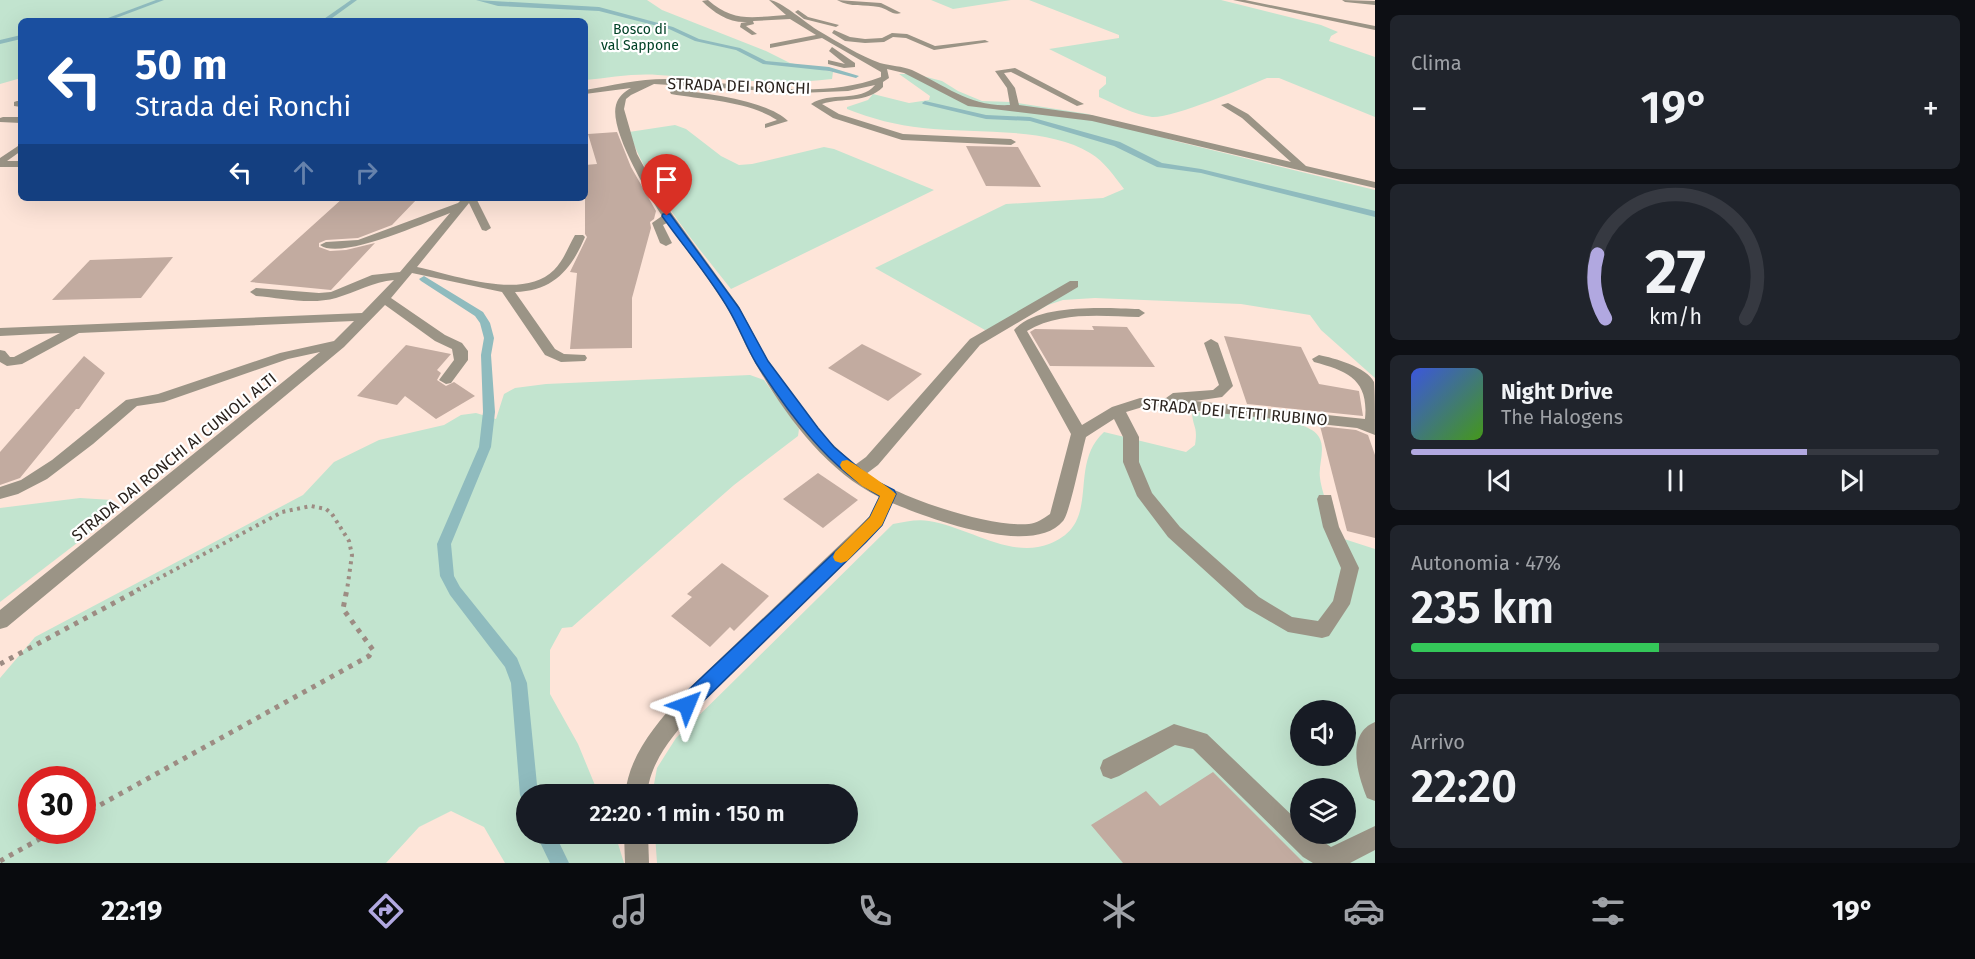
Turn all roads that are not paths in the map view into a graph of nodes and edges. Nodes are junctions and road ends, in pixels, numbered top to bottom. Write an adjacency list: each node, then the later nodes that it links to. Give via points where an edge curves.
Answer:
1 (772, 0): 10 (street)
2 (785, 0): 12 (street, via 804,17)
3 (840, 0): 9 (street, via 881,5)
4 (1236, 0): 8 (street)
5 (1345, 0): 7 (street)
6 (705, 1): 10 (street, via 719,13 739,20)
7 (1375, 3)
8 (1280, 10): 11 (street); 13 (street)
9 (898, 13)
10 (793, 20): 14 (street, via 743,24); 15 (street); 17 (street, via 822,25 848,39 876,41 900,35 934,48)
11 (1364, 22)
12 (836, 25)
13 (1375, 28)
14 (754, 34)
15 (823, 36): 16 (street); 18 (street)
16 (834, 41): 19 (street, via 829,45 831,49 852,65); 20 (street)
17 (985, 42)
18 (773, 46)
19 (831, 62)
20 (876, 64): 21 (street, via 885,71 885,78); 28 (street, via 907,71 968,104)
21 (879, 82): 22 (street, STRADA DEI RONCHI, via 792,91); 32 (street, via 879,87 869,95 815,104 836,116 902,137)
22 (647, 83): 23 (street); 24 (street, STRADA DEI RONCHI); 25 (street)
23 (588, 84)
24 (632, 90): 31 (street, via 686,93 767,111 784,121); 41 (street, via 621,102 620,116 635,160)
25 (588, 92)
26 (1080, 104): 28 (street, via 1012,70 999,71 1011,88)
27 (1225, 105): 36 (street, via 1245,116)
28 (1015, 107): 36 (street, via 1150,131)
29 (3, 120): 30 (street)
30 (18, 120)
31 (768, 126)
32 (1011, 142)
33 (18, 149): 34 (street)
34 (0, 163): 35 (street)
35 (18, 164)
36 (1305, 169): 37 (street)
37 (1375, 185)
38 (465, 201): 45 (street, via 387,235 360,243)
39 (466, 201): 46 (street, STRADA DAI RONCHI AI CUNIOLI ALTI)
40 (468, 201): 42 (street, via 480,212)
41 (667, 216): 44 (street, via 657,223); 65 (street, via 734,308 762,362 792,404 829,450)
42 (486, 228)
43 (579, 237): 48 (street, via 561,273 522,290)
44 (666, 243)
45 (326, 245)
46 (406, 272): 48 (street); 49 (street, via 319,297); 50 (street, STRADA DAI RONCHI AI CUNIOLI ALTI)
47 (1074, 284): 65 (street, via 975,342 872,461)
48 (506, 289): 58 (street, via 550,352 561,358)
49 (256, 292)
50 (384, 299): 52 (street, STRADA DAI RONCHI AI CUNIOLI ALTI); 60 (street, via 461,351 461,360)
51 (1139, 313): 64 (street, via 1056,316 1020,330)
52 (368, 317): 53 (street); 56 (street, STRADA DAI RONCHI AI CUNIOLI ALTI)
53 (78, 329): 54 (street); 57 (street, via 17,361 7,362)
54 (0, 333)
55 (1211, 343): 61 (street, via 1226,386 1217,394 1178,396)
56 (339, 344): 66 (street, via 285,356 159,399 128,405 30,482); 69 (street, STRADA DAI RONCHI AI CUNIOLI ALTI)
57 (0, 354)
58 (580, 358)
59 (1319, 359): 63 (street, via 1338,363 1366,381)
60 (446, 380)
61 (1162, 402): 62 (street, STRADA DEI TETTI RUBINO, via 1145,401); 63 (street, STRADA DEI TETTI RUBINO, via 1360,423)
62 (1117, 410): 64 (street, STRADA DEI TETTI RUBINO); 68 (street, via 1131,437 1131,462 1145,495 1174,532 1252,602 1288,624 1322,630 1341,604 1350,568 1331,527)
63 (1372, 429)
64 (1079, 434): 67 (street, via 1057,518 1035,530 1017,532 970,522)
65 (856, 473): 67 (street)
66 (0, 493)
67 (888, 494): 72 (street, via 876,521 671,723 647,759)
68 (1325, 499)
69 (0, 621)
70 (1375, 732): 73 (street, via 1365,758)
71 (1111, 768): 74 (street, via 1174,735 1199,741 1311,849 1331,860)
72 (636, 784)
73 (1375, 790)
74 (1375, 838)
75 (636, 844): 76 (street)
76 (637, 863)

